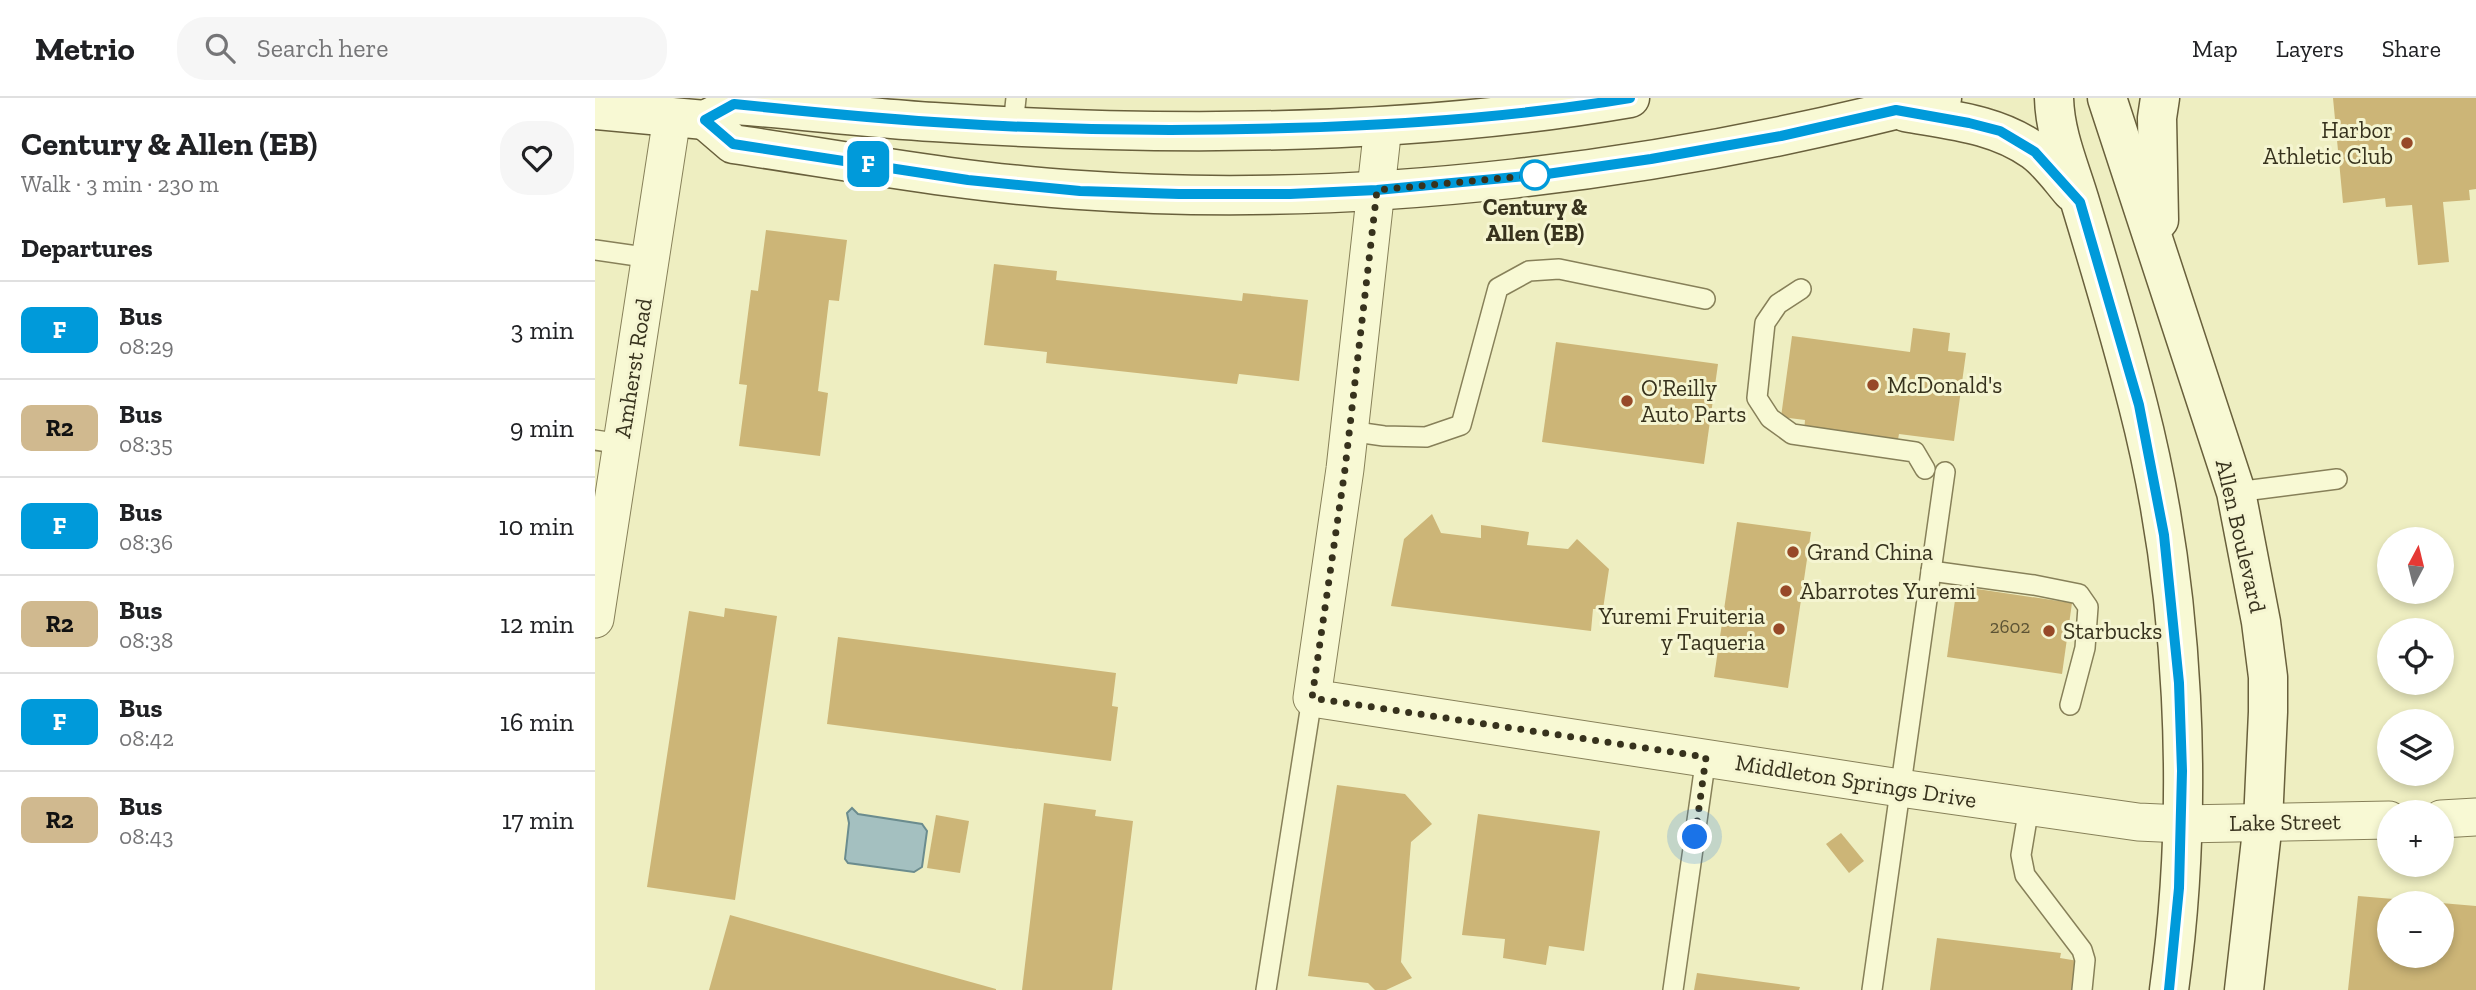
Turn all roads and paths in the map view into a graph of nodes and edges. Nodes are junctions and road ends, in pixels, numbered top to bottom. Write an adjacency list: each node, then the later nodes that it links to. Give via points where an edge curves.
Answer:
1 (1630, 98): 10 (main road)
2 (1942, 98): 7 (main road)
3 (2054, 98): 12 (main road, via 2065,159)
4 (2107, 98): 14 (main road, Allen Boulevard)
5 (2160, 98): 14 (main road)
6 (595, 110): 9 (main road)
7 (1896, 110): 11 (main road, via 1651,159); 12 (main road, via 2000,131 2035,152)
8 (1014, 112): 9 (main road, via 934,122 734,104); 10 (main road, via 1085,129)
9 (689, 118): 11 (main road, via 733,144 968,180 1080,191 1179,194); 15 (street, Amherst Road)
10 (1383, 125): 11 (street)
11 (1377, 190): 18 (street)
12 (2080, 202): 35 (main road, via 2139,405 2161,522 2181,709)
13 (595, 250): 15 (lane)
14 (2160, 257): 23 (main road, Allen Boulevard)
15 (650, 258): 19 (street, Amherst Road)
16 (1801, 289): 20 (lane, via 1778,304 1765,323 1757,398 1770,418 1792,434 1915,452)
17 (1705, 299): 18 (lane, via 1559,270 1529,271 1498,288 1461,425 1426,438)
18 (1349, 431): 26 (street)
19 (608, 442): 25 (street, Amherst Road)
20 (1925, 469)
21 (1945, 472): 24 (lane)
22 (2337, 479): 23 (lane)
23 (2236, 492): 34 (main road, Allen Boulevard, via 2268,677)
24 (1931, 571): 27 (lane, via 2078,594 2088,607 2085,648); 29 (lane)
25 (595, 619)
26 (1312, 698): 28 (street, Middleton Springs Drive); 36 (lane)
27 (2070, 705)
28 (1706, 757): 29 (street, Middleton Springs Drive); 37 (lane)
29 (1900, 788): 30 (street, Middleton Springs Drive); 38 (lane)
30 (2029, 807): 35 (street, Middleton Springs Drive); 39 (lane, via 2021,855 2025,875 2082,950)
31 (2476, 817): 32 (street)
32 (2454, 818)
33 (2377, 820): 34 (street, Lake Street)
34 (2263, 822): 35 (street, Lake Street); 41 (main road, Allen Boulevard)
35 (2182, 824): 40 (main road)
36 (1266, 990)
37 (1673, 990)
38 (1872, 990)
39 (2082, 990)
40 (2169, 990)
41 (2244, 990)

